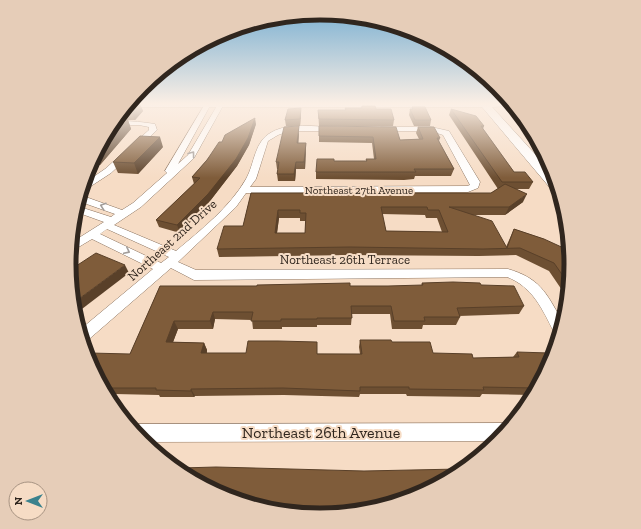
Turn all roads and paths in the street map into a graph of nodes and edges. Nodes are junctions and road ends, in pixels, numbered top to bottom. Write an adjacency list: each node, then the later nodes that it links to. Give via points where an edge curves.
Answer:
1 (152, 129): 11 (street, via 108,171)
2 (194, 129): 10 (street)
3 (207, 129): 10 (street, one-way to 3, via 191,156)
4 (344, 129): 12 (street, Northeast 2nd Drive, via 289,129 275,133 265,140 251,179)
5 (375, 129): 12 (street, Northeast 27th Avenue, via 440,130 446,133 475,186 468,190)
6 (506, 129): 9 (street)
7 (520, 129): 8 (street)
8 (533, 144)
9 (549, 178)
10 (164, 181): 15 (street)
11 (90, 182)
12 (243, 190): 19 (street, Northeast 2nd Drive, via 232,205)
13 (84, 200): 15 (street, one-way to 13)
14 (82, 211): 16 (street)
15 (124, 214): 16 (street)
16 (109, 223): 17 (street); 19 (street)
17 (92, 234): 18 (street); 19 (street, one-way to 19)
18 (77, 244)
19 (170, 263): 20 (street, Northeast 26th Terrace, via 194,275 508,273 523,278 535,286); 21 (street, Northeast 2nd Drive)
20 (557, 325)
21 (86, 334)
22 (498, 432): 23 (street, Northeast 26th Avenue)
23 (144, 433)

